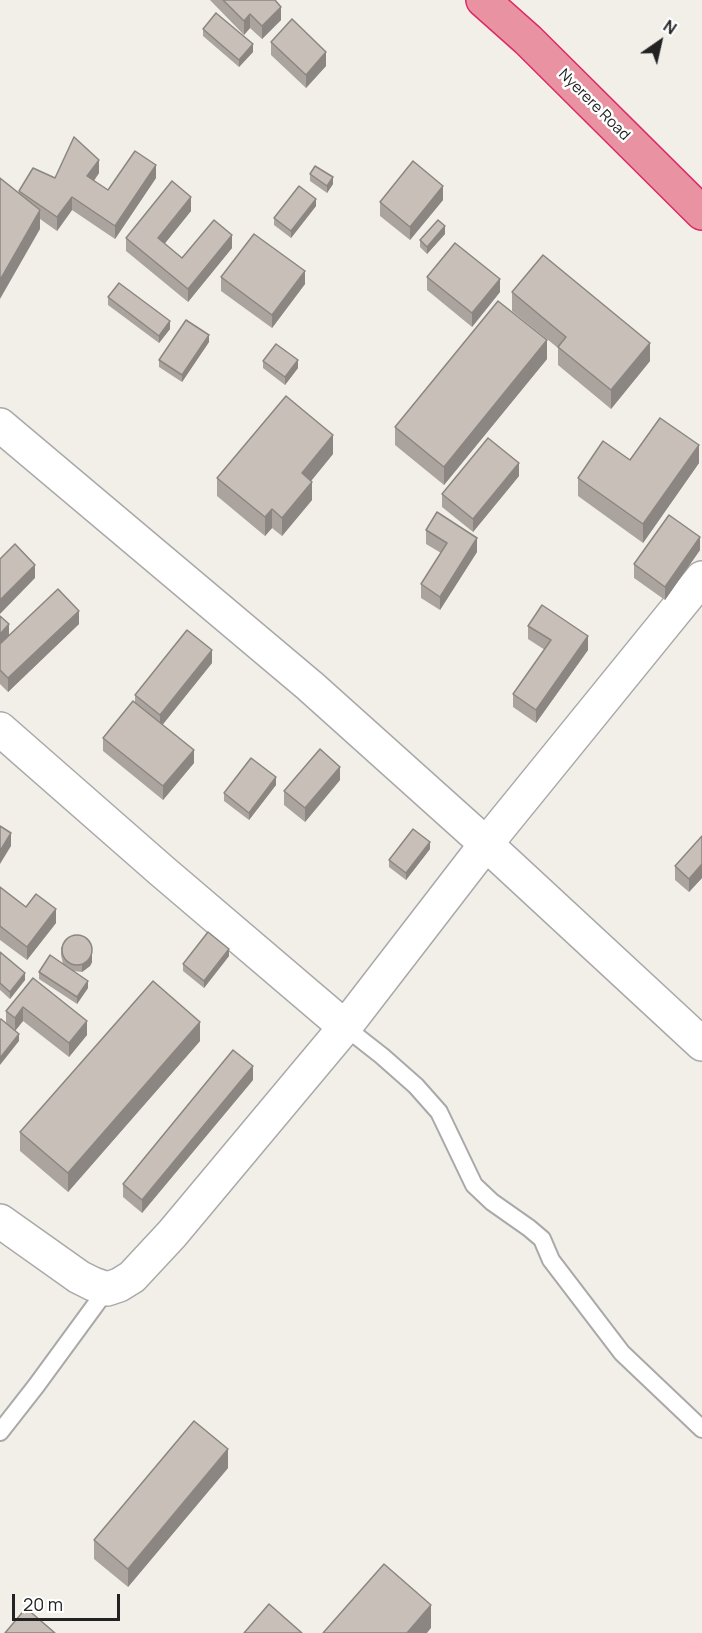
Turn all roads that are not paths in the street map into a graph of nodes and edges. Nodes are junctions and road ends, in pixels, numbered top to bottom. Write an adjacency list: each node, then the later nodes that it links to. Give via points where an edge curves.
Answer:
1 (483, 0): 2 (highway, Nyerere Road)
2 (702, 213)
3 (0, 425): 6 (street, via 310,686)
4 (702, 578): 6 (street)
5 (0, 729): 7 (street)
6 (486, 844): 7 (street); 8 (street)
7 (345, 1027): 10 (street, via 172,1234 132,1277); 11 (lane, via 416,1086 439,1112 474,1185 542,1239 551,1260 622,1353)
8 (702, 1044)
9 (0, 1221): 10 (street, via 79,1277)
10 (107, 1288): 12 (lane)
11 (702, 1429)
12 (0, 1432)

